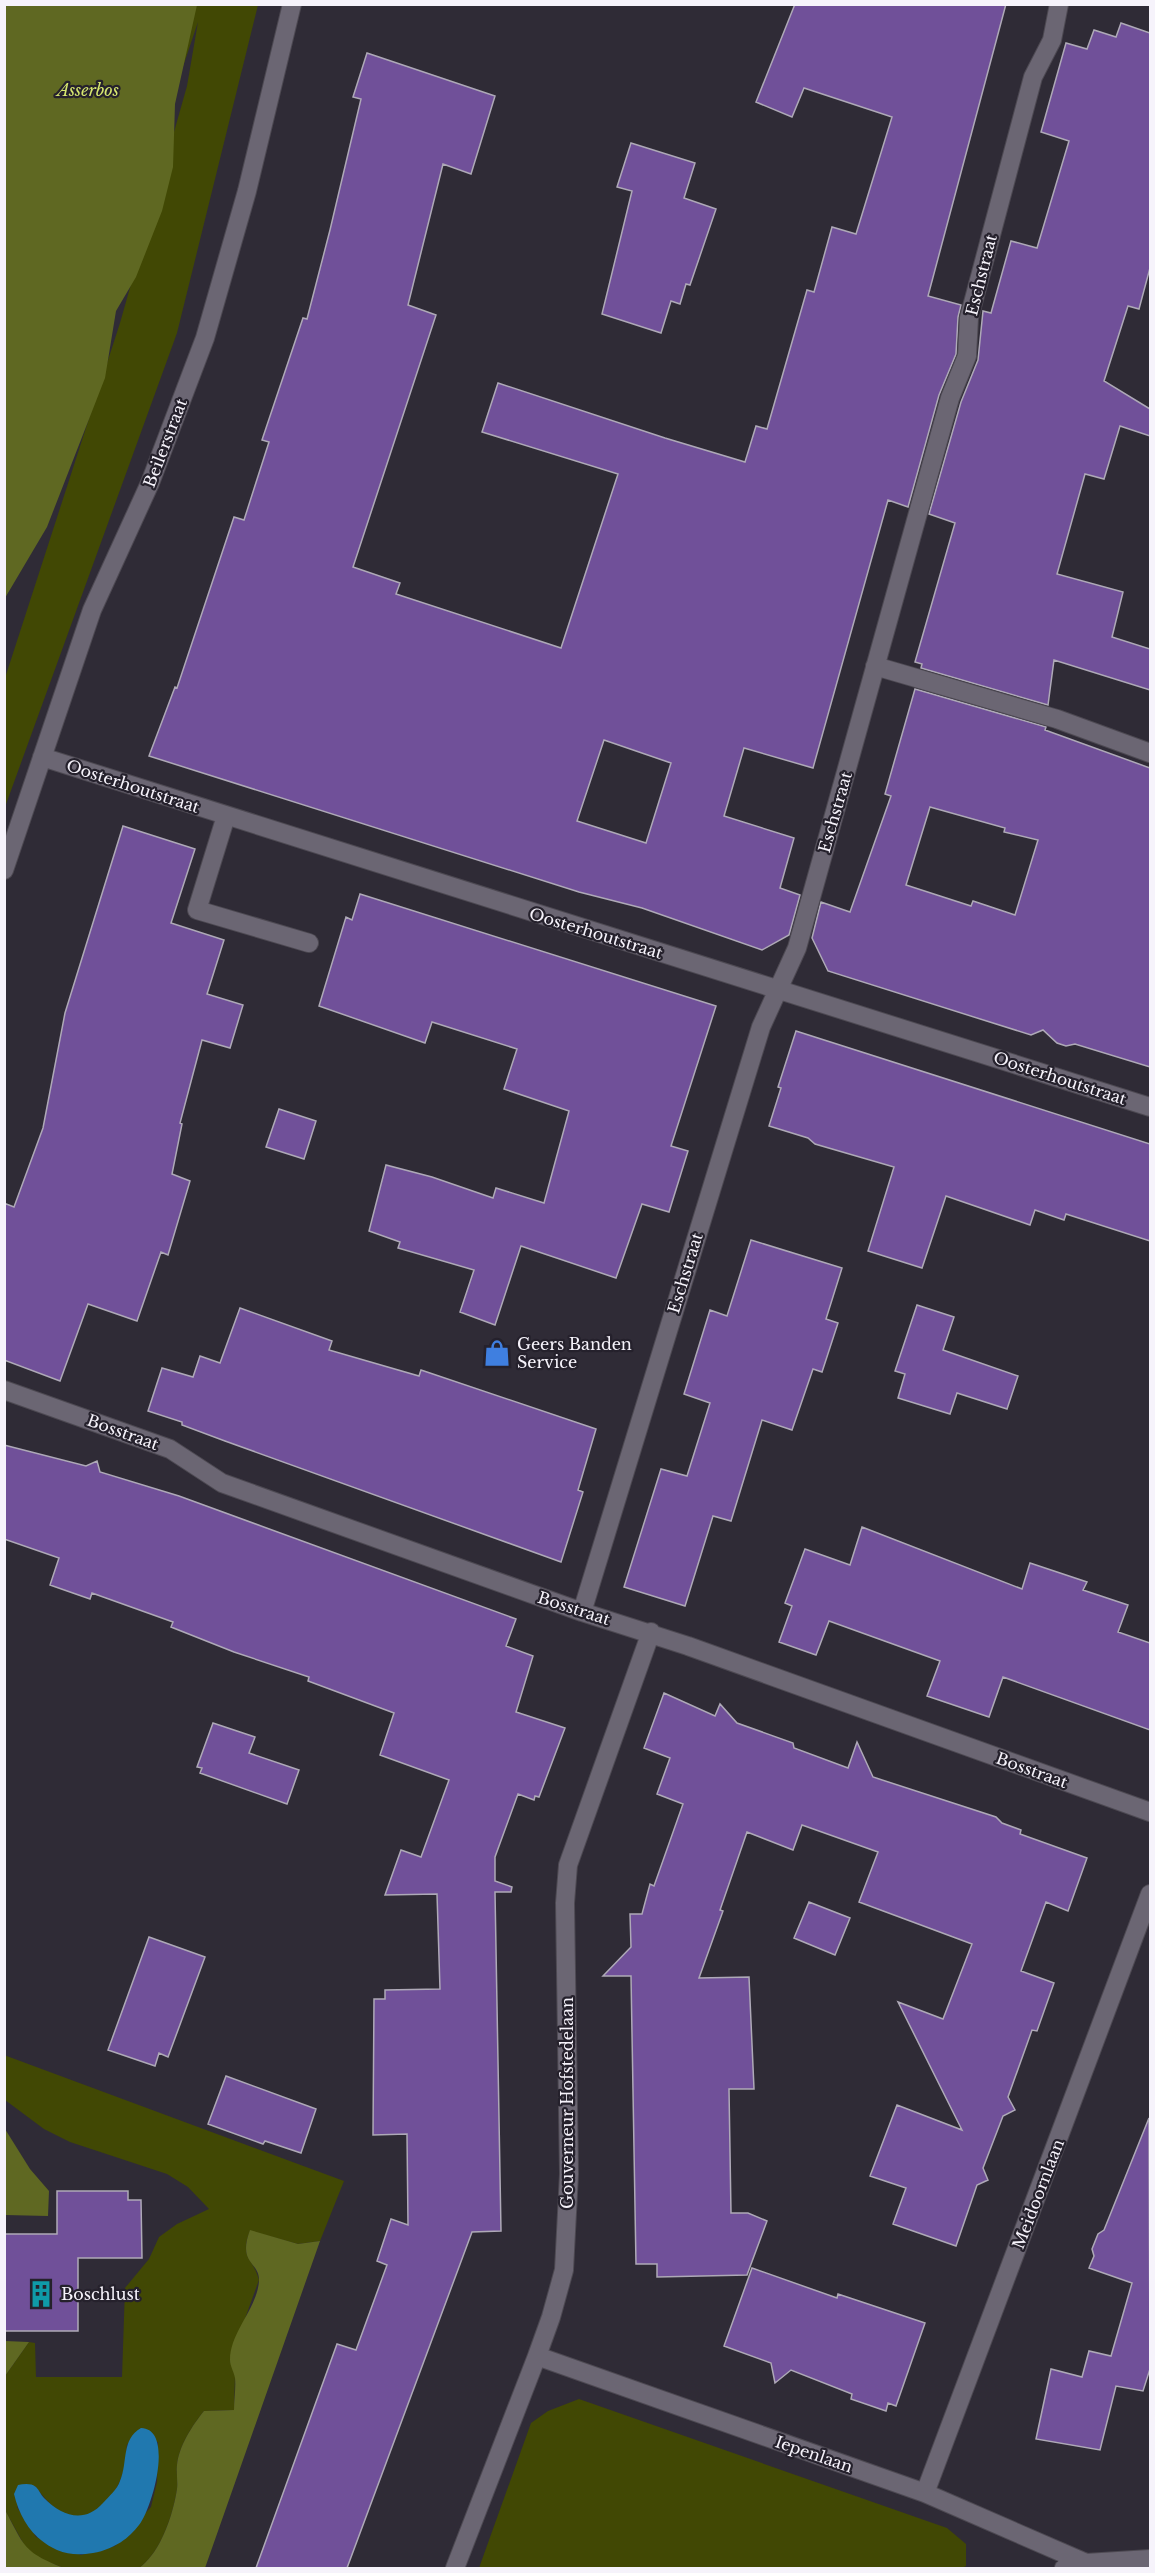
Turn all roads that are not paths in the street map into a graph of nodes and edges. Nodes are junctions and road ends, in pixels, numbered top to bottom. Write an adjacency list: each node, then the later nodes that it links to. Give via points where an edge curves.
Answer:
1 (292, 4): 5 (street, Beilerstraat, via 248,191 205,338 150,483 92,610)
2 (1059, 4): 3 (street, Eschstraat, via 1052,40 1033,77 969,318 967,356 950,398)
3 (875, 666): 4 (street, via 1057,720); 9 (street, Eschstraat, via 797,948)
4 (1150, 753)
5 (42, 757): 6 (street, Oosterhoutstraat); 7 (street, Beilerstraat)
6 (226, 816): 8 (street, via 197,910); 9 (street, Oosterhoutstraat)
7 (4, 870)
8 (309, 943)
9 (779, 990): 10 (street, Oosterhoutstraat); 12 (street, Eschstraat, via 761,1027)
10 (1150, 1107)
11 (4, 1390): 12 (street, Bosstraat, via 170,1449 222,1483)
12 (582, 1612): 13 (street, Bosstraat)
13 (651, 1632): 14 (street, Bosstraat); 16 (street, Gouverneur Hofstedelaan, via 568,1865 567,2228 564,2270)
14 (1150, 1812)
15 (1150, 1894): 17 (street, Meidoornlaan)
16 (537, 2356): 17 (street, Iepenlaan); 20 (street, Gouverneur Hofstedelaan)
17 (925, 2493): 19 (street, Iepenlaan)
18 (1150, 2559): 19 (street, Iepenlaan)
19 (1086, 2563): 21 (street, Iepenlaan)
20 (455, 2568)
21 (1064, 2568)

